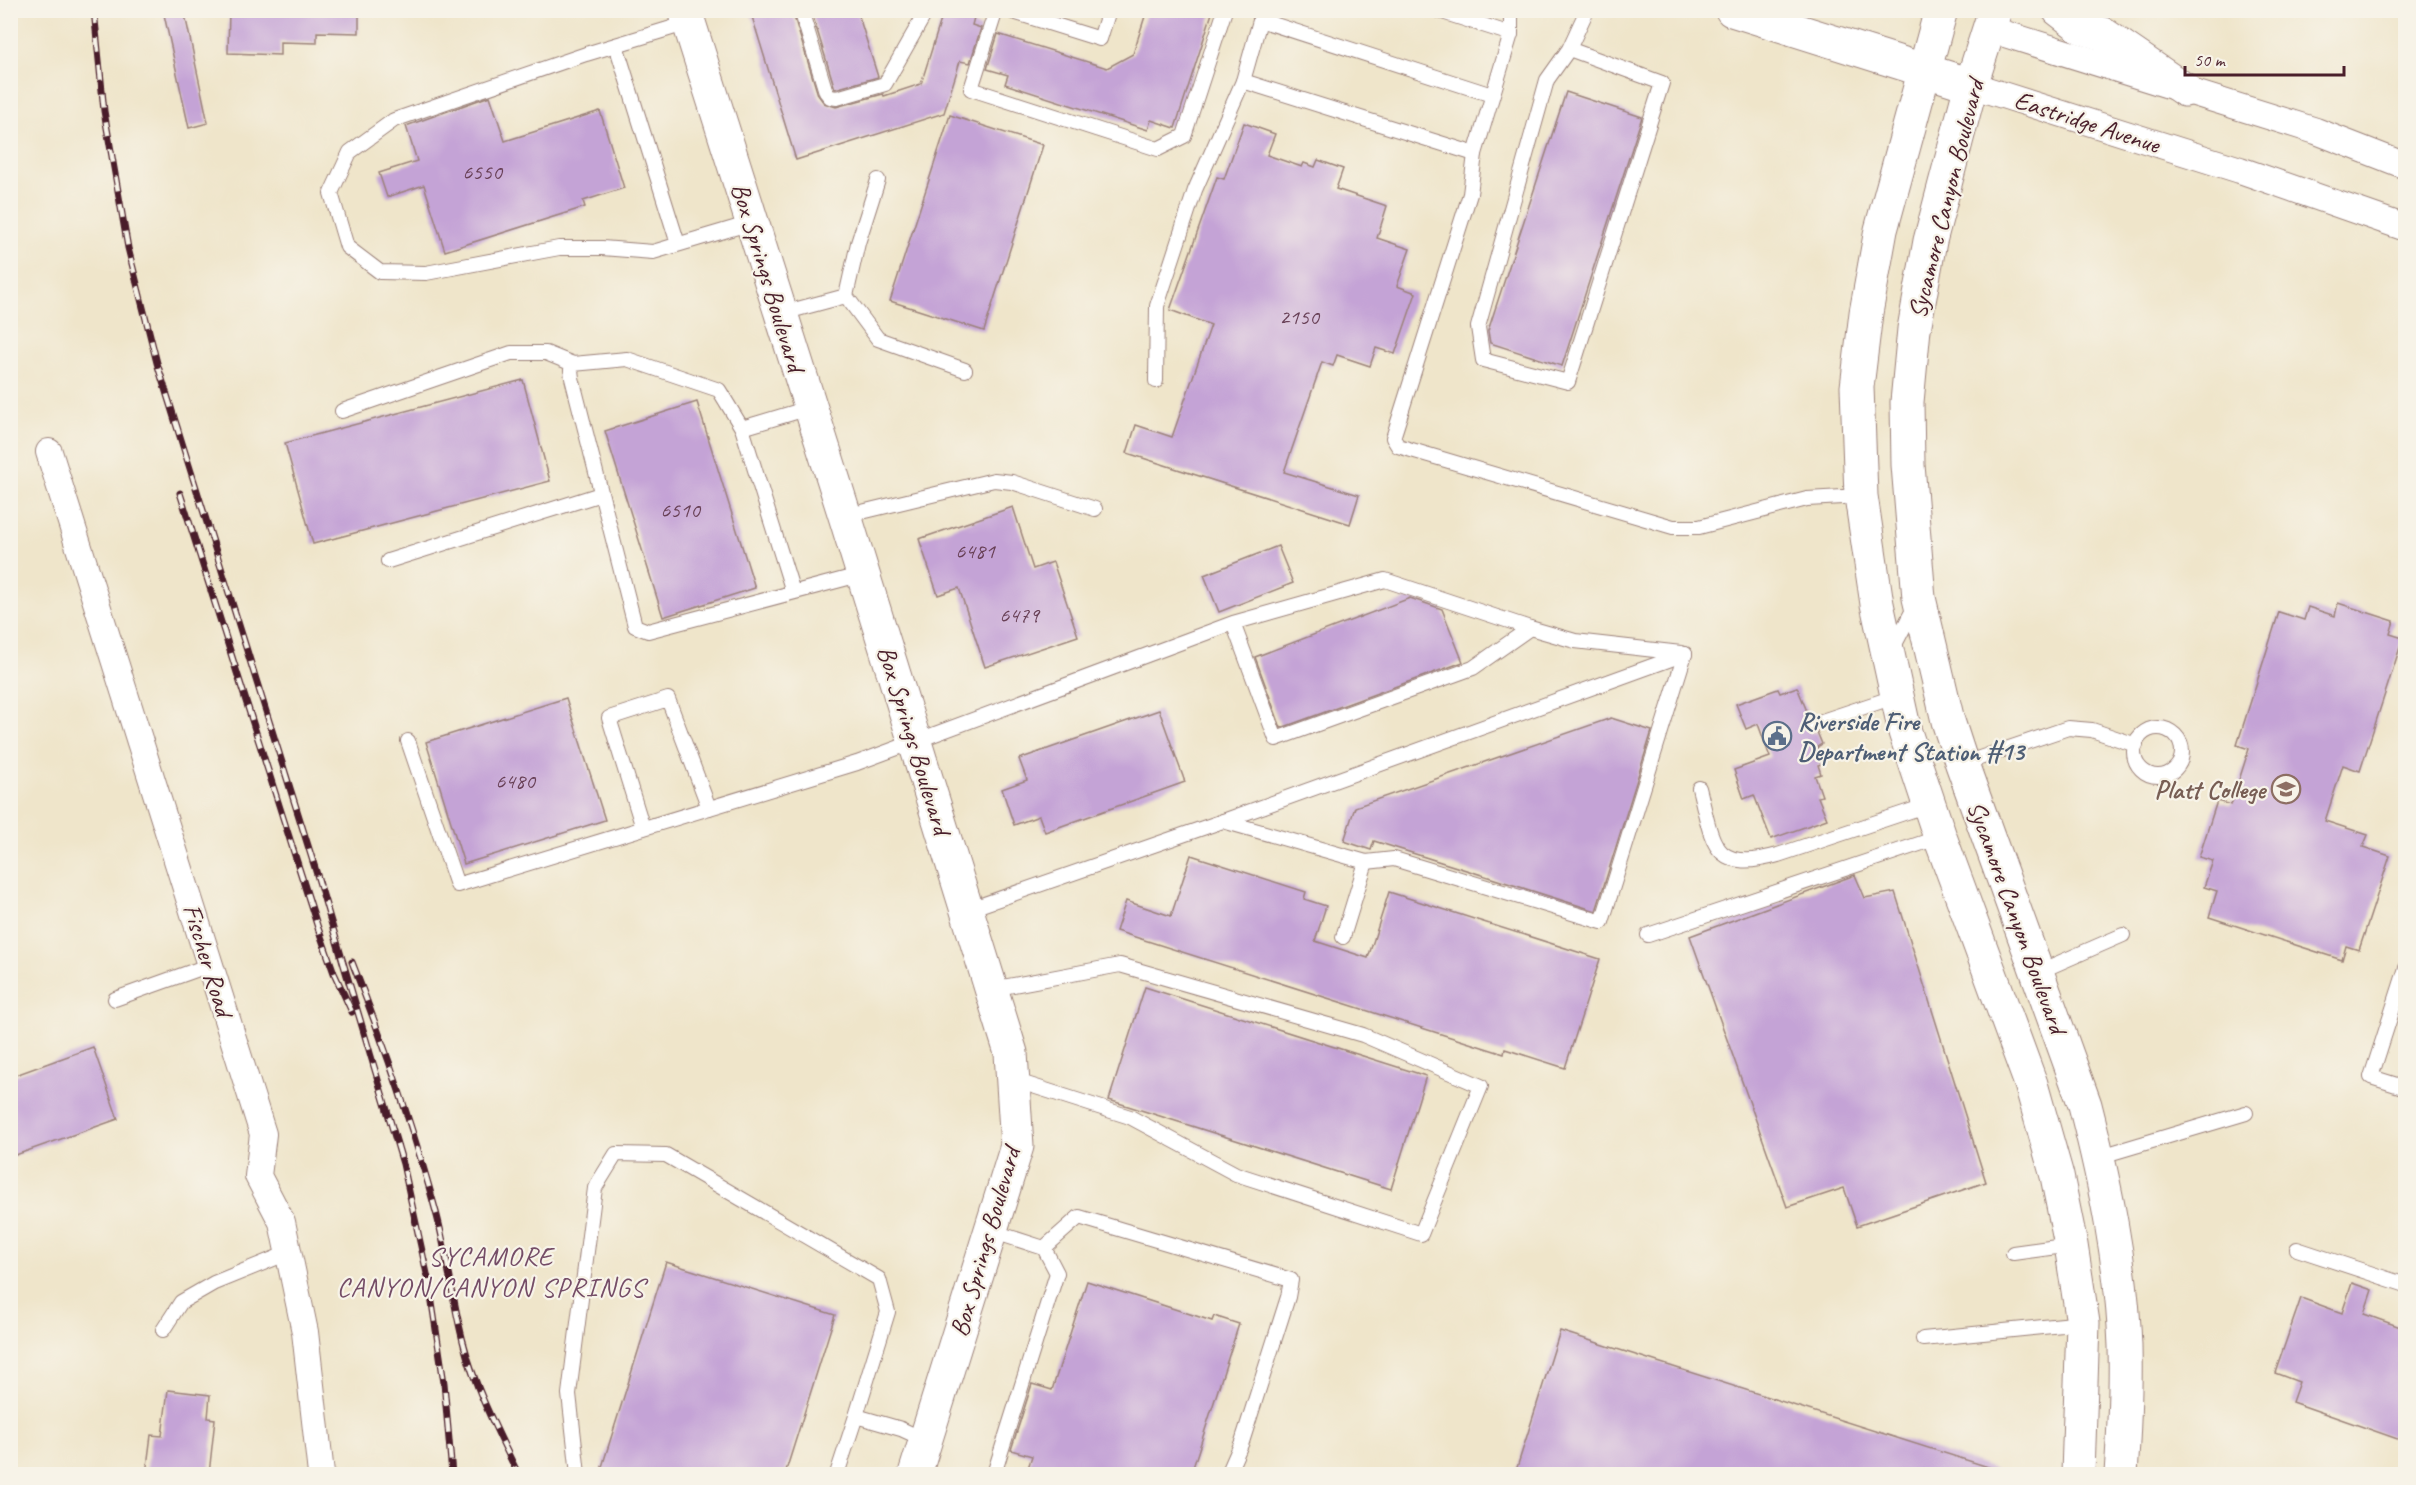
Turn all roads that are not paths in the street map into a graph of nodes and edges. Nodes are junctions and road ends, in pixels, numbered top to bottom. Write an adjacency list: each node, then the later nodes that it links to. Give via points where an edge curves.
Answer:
1 (801, 10): 2 (lane, via 826,92 837,98 885,84)
2 (927, 10)
3 (996, 10): 6 (lane, via 971,89 1158,149 1184,136)
4 (1006, 10): 5 (lane, via 1100,39)
5 (1109, 10)
6 (1225, 10)
7 (1436, 10): 16 (lane)
8 (1511, 10): 16 (lane)
9 (1587, 10): 18 (lane)
10 (1732, 10): 19 (main road, Eastridge Avenue)
11 (2059, 10): 22 (main road, via 2081,27 2103,34)
12 (1940, 11): 15 (main road); 19 (main road, Sycamore Canyon Boulevard)
13 (1262, 15): 20 (lane); 23 (lane)
14 (686, 17): 17 (lane); 27 (main road, Box Springs Boulevard)
15 (1992, 20): 21 (main road, Sycamore Canyon Boulevard); 22 (street)
16 (1511, 34): 23 (lane)
17 (616, 45): 29 (lane); 29 (lane, via 394,120 350,152 331,194 347,247 380,272 426,273 560,248 653,252)
18 (1569, 49): 18 (lane, via 1546,80 1478,327 1483,360 1568,382 1662,83)
19 (1924, 70): 21 (main road, Eastridge Avenue); 40 (main road, Sycamore Canyon Boulevard, via 1881,230 1866,313 1857,387)
20 (1243, 81): 24 (lane); 34 (lane, via 1195,190 1157,306)
21 (1971, 85): 28 (street, Eastridge Avenue, via 2240,170); 46 (main road, Sycamore Canyon Boulevard, via 1930,241 1909,366 1908,465)
22 (2185, 90): 25 (street, via 2316,131)
23 (1492, 94): 24 (lane)
24 (1475, 154): 40 (lane, via 1470,194 1393,438 1398,446 1673,527 1699,527 1807,499)
25 (2406, 166)
26 (879, 180): 30 (lane)
27 (751, 223): 29 (lane); 31 (main road, Box Springs Boulevard)
28 (2406, 228)
29 (678, 244)
30 (846, 296): 31 (lane); 33 (lane, via 878,339)
31 (780, 314): 35 (main road, Box Springs Boulevard)
32 (573, 364): 36 (lane, via 546,353 511,352); 37 (lane, via 627,359 715,388); 39 (lane, via 572,378)
33 (965, 370)
34 (1156, 381)
35 (809, 408): 37 (lane); 42 (main road, Box Springs Boulevard)
36 (342, 411)
37 (742, 428): 45 (lane)
38 (49, 452): 69 (street, Fischer Road)
39 (601, 494): 43 (lane); 45 (lane, via 635,626 641,630)
40 (1861, 496): 50 (main road, Sycamore Canyon Boulevard)
41 (1095, 509): 42 (lane, via 1012,482 994,480)
42 (845, 516): 44 (main road, Box Springs Boulevard)
43 (388, 561)
44 (863, 574): 45 (lane); 53 (main road, Box Springs Boulevard)
45 (794, 591)
46 (1919, 598): 50 (lane); 56 (main road, Sycamore Canyon Boulevard, via 1948,722)
47 (1233, 623): 48 (lane, via 1385,580); 48 (lane, via 1276,739 1473,668); 53 (lane)
48 (1530, 628): 49 (lane, via 1575,641)
49 (1685, 654): 60 (lane); 63 (lane, via 1602,922 1394,859)
50 (1888, 657): 51 (main road, Sycamore Canyon Boulevard)
51 (1897, 696): 52 (lane); 58 (main road, Sycamore Canyon Boulevard)
52 (1813, 724)
53 (914, 740): 59 (lane, via 857,763); 65 (main road, Box Springs Boulevard)
54 (408, 741): 61 (lane, via 458,885)
55 (2136, 745): 56 (lane, via 2092,730 2068,728)
56 (1962, 764): 64 (main road, Sycamore Canyon Boulevard)
57 (1699, 788): 58 (lane, via 1712,841 1725,857 1739,862 1756,862)
58 (1928, 805): 62 (main road, Sycamore Canyon Boulevard); 64 (main road, via 1947,806 1956,813 1966,845)
59 (709, 808): 61 (lane); 61 (lane, via 668,699 609,718)
60 (1223, 821): 63 (lane); 65 (lane)
61 (643, 828)
62 (1940, 837): 66 (lane); 79 (main road, Sycamore Canyon Boulevard, via 2031,1084 2057,1176)
63 (1366, 862): 68 (lane)
64 (2005, 880): 71 (main road, Sycamore Canyon Boulevard)
65 (967, 910): 72 (main road, Box Springs Boulevard)
66 (1648, 935)
67 (2123, 935): 71 (lane)
68 (1343, 937)
69 (210, 965): 73 (lane); 82 (street, Fischer Road, via 263,1134 258,1176 282,1222)
70 (2406, 968): 75 (lane, via 2371,1077)
71 (2038, 972): 77 (main road, Sycamore Canyon Boulevard, via 2085,1105)
72 (992, 989): 74 (main road, Box Springs Boulevard, via 1011,1053); 74 (lane, via 1120,964 1363,1035 1480,1086 1421,1234 1236,1174 1130,1117)
73 (116, 999)
74 (1013, 1079): 78 (main road, Box Springs Boulevard, via 1017,1146)
75 (2406, 1088)
76 (2246, 1113): 77 (lane)
77 (2098, 1157): 97 (main road, Sycamore Canyon Boulevard, via 2124,1328 2126,1402)
78 (991, 1231): 80 (lane); 89 (main road, Box Springs Boulevard)
79 (2071, 1245): 83 (lane); 85 (main road, Sycamore Canyon Boulevard)
80 (1044, 1248): 94 (lane, via 1057,1273); 95 (lane, via 1079,1217 1291,1280)
81 (2296, 1249): 84 (lane)
82 (288, 1253): 86 (lane, via 214,1283 181,1302); 90 (street, Fischer Road, via 305,1332)
83 (2013, 1253)
84 (2406, 1285)
85 (2083, 1323): 87 (lane); 96 (main road, Sycamore Canyon Boulevard)
86 (164, 1330)
87 (1923, 1339)
88 (856, 1416): 89 (lane); 91 (lane, via 888,1312 879,1279 666,1155 616,1154 595,1188 569,1394); 92 (lane)
89 (925, 1440): 93 (main road, Box Springs Boulevard)
90 (321, 1474)
91 (578, 1474)
92 (837, 1474)
93 (915, 1474)
94 (994, 1474)
95 (1228, 1474)
96 (2078, 1474)
97 (2121, 1474)

